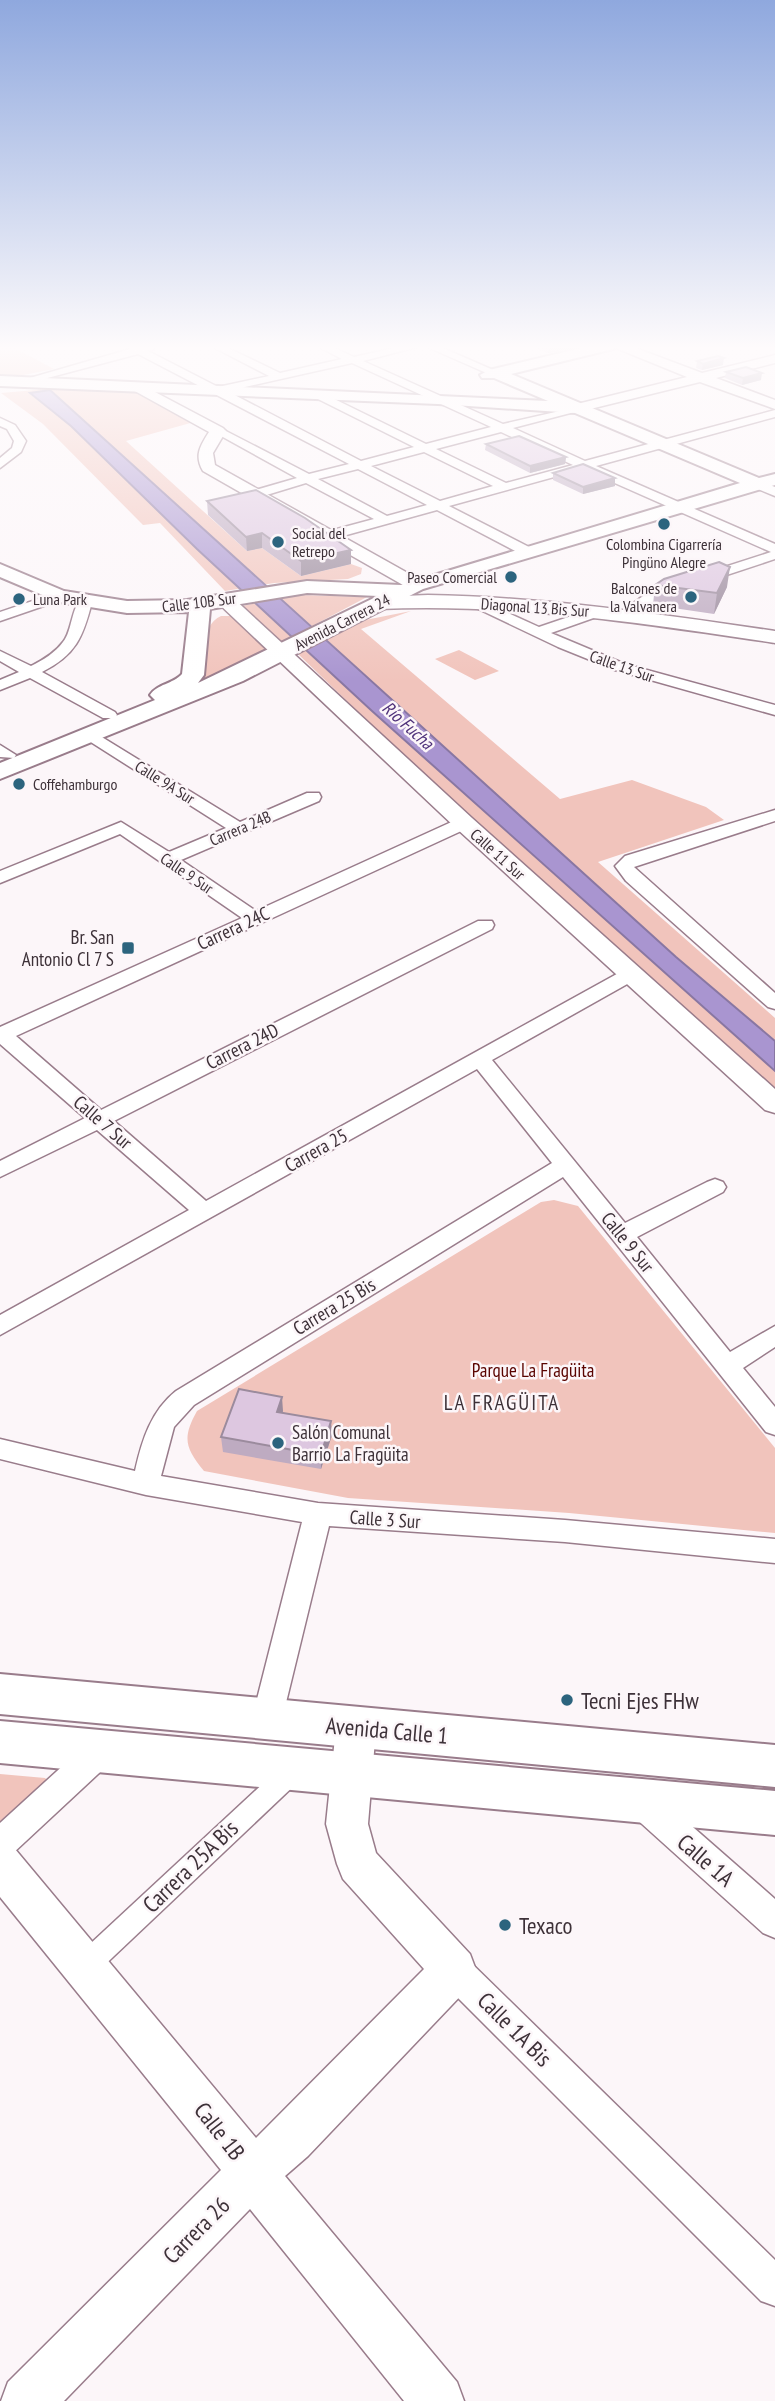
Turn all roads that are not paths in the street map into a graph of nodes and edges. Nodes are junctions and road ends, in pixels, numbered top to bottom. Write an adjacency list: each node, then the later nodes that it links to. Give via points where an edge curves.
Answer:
1 (206, 458): 15 (street, via 207,465)
2 (270, 458): 11 (street)
3 (349, 458): 9 (street)
4 (382, 458): 9 (street)
5 (446, 458): 13 (street)
6 (567, 458): 10 (street)
7 (609, 458): 10 (street)
8 (700, 458): 12 (main road)
9 (360, 464): 11 (street); 16 (street)
10 (583, 465): 13 (street); 17 (street)
11 (309, 478): 15 (street); 18 (street)
12 (766, 482): 14 (street); 17 (main road, Avenida Carrera 24)
13 (504, 487): 16 (street)
14 (775, 492)
15 (256, 494): 19 (street)
16 (438, 505): 18 (street); 21 (street)
17 (679, 508): 20 (street); 21 (main road, Avenida Carrera 24)
18 (384, 520): 19 (street)
19 (327, 536): 23 (street)
20 (775, 549)
21 (526, 551): 26 (main road, Avenida Carrera 24)
22 (775, 555): 33 (street, via 655,594)
23 (376, 564): 25 (main road, via 371,576); 26 (street)
24 (1, 571): 27 (main road, Calle 10B Sur)
25 (339, 587): 26 (main road, Calle 10B Sur); 28 (main road, Calle 10B Sur, via 276,590)
26 (409, 588): 30 (main road, Avenida Carrera 24); 33 (street, Diagonal 13 Bis Sur)
27 (59, 596): 29 (main road, Calle 10B Sur); 35 (street)
28 (235, 598): 32 (main road, Calle 10B Sur); 39 (street, Calle 11 Sur)
29 (85, 602): 32 (main road, Calle 10B Sur, via 142,608); 40 (street, via 70,644)
30 (378, 603): 31 (street, Diagonal 13 Bis Sur); 39 (main road, Avenida Carrera 24)
31 (477, 603): 34 (street, Diagonal 13 Bis Sur); 37 (street, Calle 13 Sur)
32 (200, 604): 43 (main road, via 195,670)
33 (637, 607): 36 (street, Diagonal 13 Bis Sur)
34 (597, 612): 36 (street, Diagonal 13 Bis Sur); 37 (street)
35 (0, 617)
36 (767, 631)
37 (538, 632): 44 (street, Calle 13 Sur, via 640,674)
38 (0, 655): 40 (street)
39 (291, 655): 41 (main road, Avenida Carrera 24); 50 (street, Calle 11 Sur)
40 (29, 673): 42 (street); 45 (street)
41 (235, 676): 43 (main road); 46 (main road)
42 (0, 685)
43 (184, 685): 45 (main road)
44 (775, 710)
45 (110, 715): 47 (main road)
46 (92, 736): 47 (main road); 51 (street, Calle 9A Sur)
47 (2, 759)
48 (313, 797): 51 (street, Carrera 24B)
49 (775, 816): 57 (street, via 624,866)
50 (464, 823): 54 (street, Carrera 24C); 56 (street, Calle 11 Sur)
51 (238, 828): 52 (street, Carrera 24B)
52 (167, 859): 53 (street, Calle 9 Sur, via 121,827); 54 (street, Calle 9 Sur)
53 (0, 877)
54 (254, 918): 58 (street, Carrera 24C)
55 (485, 925): 61 (street, Carrera 24D)
56 (631, 974): 59 (street, Carrera 25); 60 (street, Calle 11 Sur)
57 (775, 1003)
58 (1, 1034): 61 (street, Calle 7 Sur)
59 (480, 1059): 62 (street, Calle 9 Sur); 65 (street, Carrera 25)
60 (775, 1104)
61 (98, 1118): 63 (street, Carrera 24D); 65 (street, Calle 7 Sur)
62 (566, 1166): 66 (street, Calle 9 Sur); 72 (street, Carrera 25 Bis, via 181,1402 169,1412 163,1426)
63 (0, 1170)
64 (715, 1187): 66 (street)
65 (205, 1212): 67 (street, Carrera 25)
66 (622, 1235): 69 (street, Calle 9 Sur)
67 (0, 1326)
68 (775, 1335): 69 (street)
69 (727, 1366): 70 (street, Calle 9 Sur)
70 (775, 1425)
71 (0, 1449): 72 (street, Calle 3 Sur)
72 (146, 1484): 73 (street, Calle 3 Sur)
73 (318, 1514): 74 (street, Calle 3 Sur); 76 (street)
74 (775, 1551)
75 (0, 1694): 76 (main road, Avenida Calle 1)
76 (267, 1719): 77 (main road, Avenida Calle 1)
77 (356, 1728): 80 (main road, Avenida Calle 1); 82 (street, Calle 1A Bis)
78 (0, 1742): 79 (main road)
79 (101, 1751): 81 (main road); 85 (street)
80 (775, 1766)
81 (296, 1769): 82 (main road); 88 (street, Carrera 25A Bis)
82 (351, 1774): 83 (main road); 89 (street, Calle 1A Bis, via 347,1824 358,1864)
83 (638, 1800): 84 (main road); 87 (street, Calle 1A)
84 (775, 1813)
85 (0, 1844)
86 (0, 1864): 88 (street, Calle 1B)
87 (775, 1921)
88 (85, 1966): 90 (street, Calle 1B)
89 (454, 1970): 90 (street, Carrera 26, via 291,2139); 91 (street, Calle 1A Bis)
90 (252, 2173): 92 (street, Carrera 26); 93 (street, Calle 1B)
91 (775, 2287)
92 (27, 2401)
93 (438, 2401)

